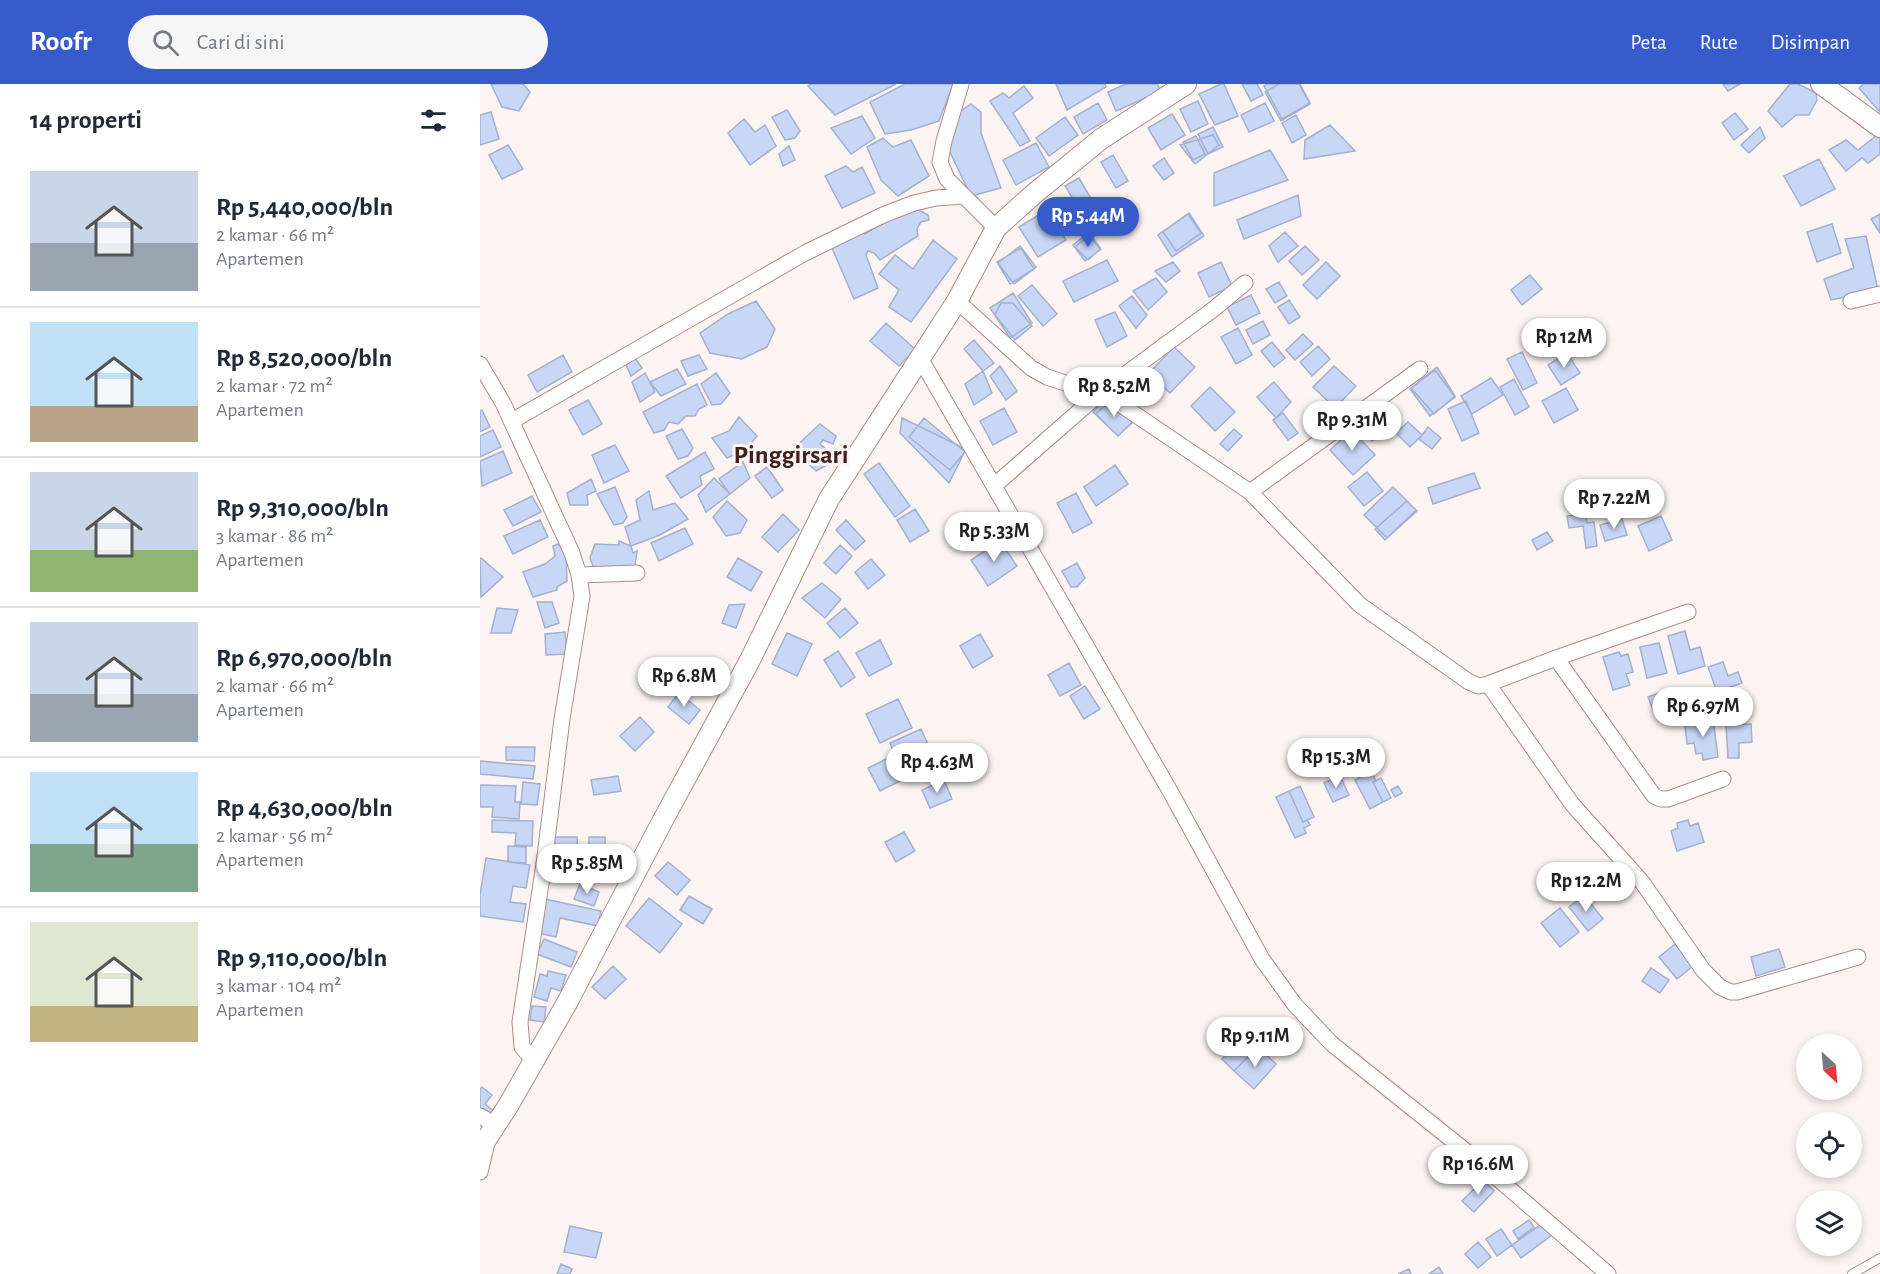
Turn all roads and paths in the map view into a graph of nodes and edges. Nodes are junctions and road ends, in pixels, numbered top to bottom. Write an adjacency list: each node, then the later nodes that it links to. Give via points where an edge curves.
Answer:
1 (961, 84): 5 (street, via 940,162 947,179)
2 (1186, 84): 6 (street, via 1101,139)
3 (1821, 84): 4 (street)
4 (1880, 127)
5 (963, 196): 6 (street); 15 (street, via 914,203 805,253)
6 (996, 228): 9 (street)
7 (1245, 283): 14 (street)
8 (1880, 294): 10 (street)
9 (957, 301): 11 (street); 14 (street, via 1031,368 1047,377)
10 (1851, 301)
11 (920, 358): 16 (street); 25 (street, via 829,500 749,662)
12 (480, 364): 15 (street)
13 (1420, 369): 17 (street)
14 (1100, 393): 16 (street); 17 (street)
15 (512, 421): 19 (street)
16 (995, 485): 29 (street, via 1262,959 1295,1005 1332,1044 1467,1152)
17 (1250, 492): 22 (street, via 1360,605 1469,682)
18 (637, 573): 19 (street)
19 (579, 575): 25 (street, via 582,596 520,1022 522,1047)
20 (1688, 612): 21 (street)
21 (1556, 658): 22 (street); 23 (street, via 1654,796 1668,799)
22 (1488, 684): 24 (street, via 1572,804 1642,882 1703,970 1720,987 1737,992)
23 (1723, 779)
24 (1858, 957)
25 (534, 1060): 26 (street)
26 (486, 1131): 27 (street)
27 (480, 1172)
28 (1880, 1258): 30 (lane)
29 (1608, 1274)
30 (1852, 1274)

